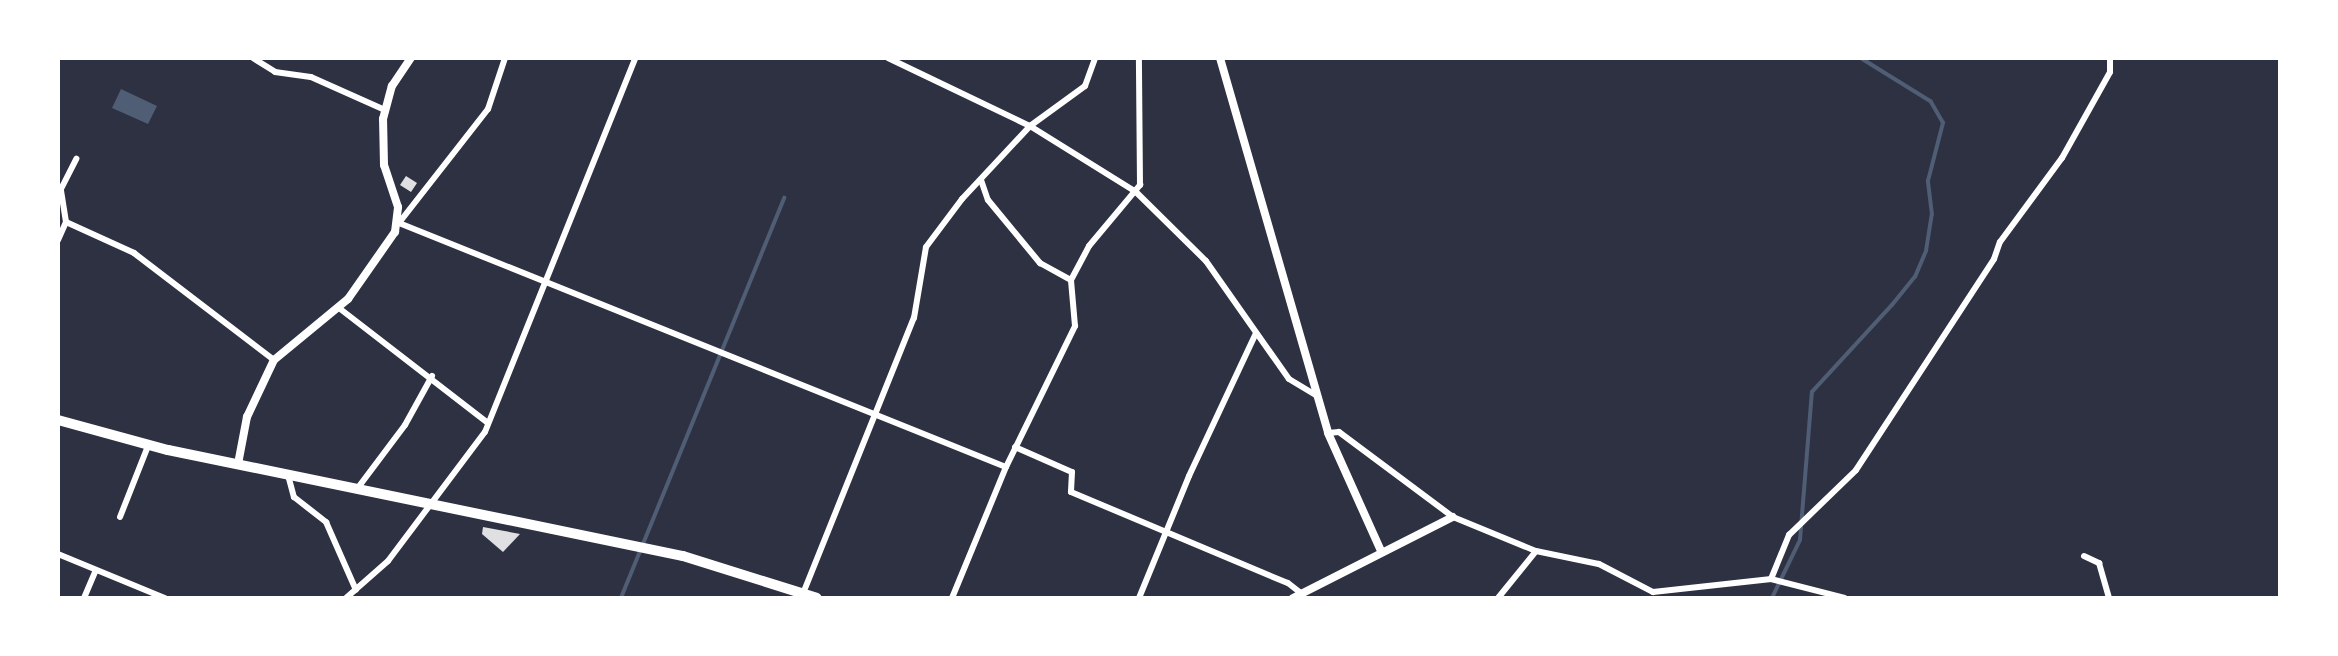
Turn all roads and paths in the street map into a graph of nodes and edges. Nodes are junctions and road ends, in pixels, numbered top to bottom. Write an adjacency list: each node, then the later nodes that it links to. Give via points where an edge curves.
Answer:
1 (253, 58): 10 (street, via 275,72 311,76)
2 (411, 58): 10 (street, via 393,86)
3 (505, 58): 16 (street, via 488,109)
4 (635, 58): 19 (street)
5 (888, 58): 11 (street)
6 (1095, 58): 11 (street, via 1085,86)
7 (1139, 58): 14 (street, via 1140,185)
8 (1220, 58): 24 (street)
9 (2109, 58): 44 (street, via 2110,72 2062,158 2000,242 1994,259 1856,470 1789,535)
10 (385, 110): 16 (street, via 384,165)
11 (1030, 126): 13 (street); 14 (street)
12 (76, 159): 15 (street, via 61,188)
13 (981, 180): 18 (street, via 988,200 1040,263); 25 (street, via 926,247 914,318)
14 (1136, 192): 18 (street, via 1089,246); 21 (street, via 1206,261)
15 (66, 222): 17 (street); 22 (street, via 135,253)
16 (399, 223): 19 (street); 20 (street)
17 (58, 240)
18 (1070, 280): 30 (street, via 1075,326)
19 (544, 281): 25 (street); 27 (street)
20 (339, 308): 22 (street); 23 (street)
21 (1256, 333): 24 (street, via 1290,379); 38 (street)
22 (274, 360): 31 (street, via 247,417)
23 (432, 376): 27 (street); 34 (street, via 405,425)
24 (1317, 396): 28 (street)
25 (876, 415): 32 (street); 48 (street)
26 (58, 420): 29 (main road)
27 (488, 423): 35 (street)
28 (1328, 433): 37 (street, via 1339,432); 39 (street)
29 (148, 446): 31 (main road); 36 (street)
30 (1015, 447): 32 (street); 38 (street, via 1072,472 1071,492)
31 (238, 464): 33 (main road)
32 (1006, 467): 53 (street)
33 (287, 474): 34 (main road); 45 (street, via 294,497 326,522)
34 (357, 489): 35 (main road)
35 (430, 504): 45 (street, via 388,561); 48 (main road, via 683,556)
36 (120, 517)
37 (1453, 517): 39 (street); 40 (street)
38 (1166, 532): 46 (street, via 1288,583); 54 (street)
39 (1381, 551): 46 (street)
40 (1536, 551): 47 (street, via 1598,564); 56 (street)
41 (58, 554): 43 (street)
42 (2084, 556): 58 (street, via 2099,563)
43 (96, 570): 49 (street); 50 (street)
44 (1771, 579): 47 (street); 57 (street)
45 (356, 590): 51 (street)
46 (1302, 594): 55 (street)
47 (1653, 595)
48 (802, 596): 52 (main road)
49 (84, 598)
50 (165, 598)
51 (345, 598)
52 (817, 598)
53 (952, 598)
54 (1139, 598)
55 (1293, 598)
56 (1498, 598)
57 (1845, 598)
58 (2109, 598)

